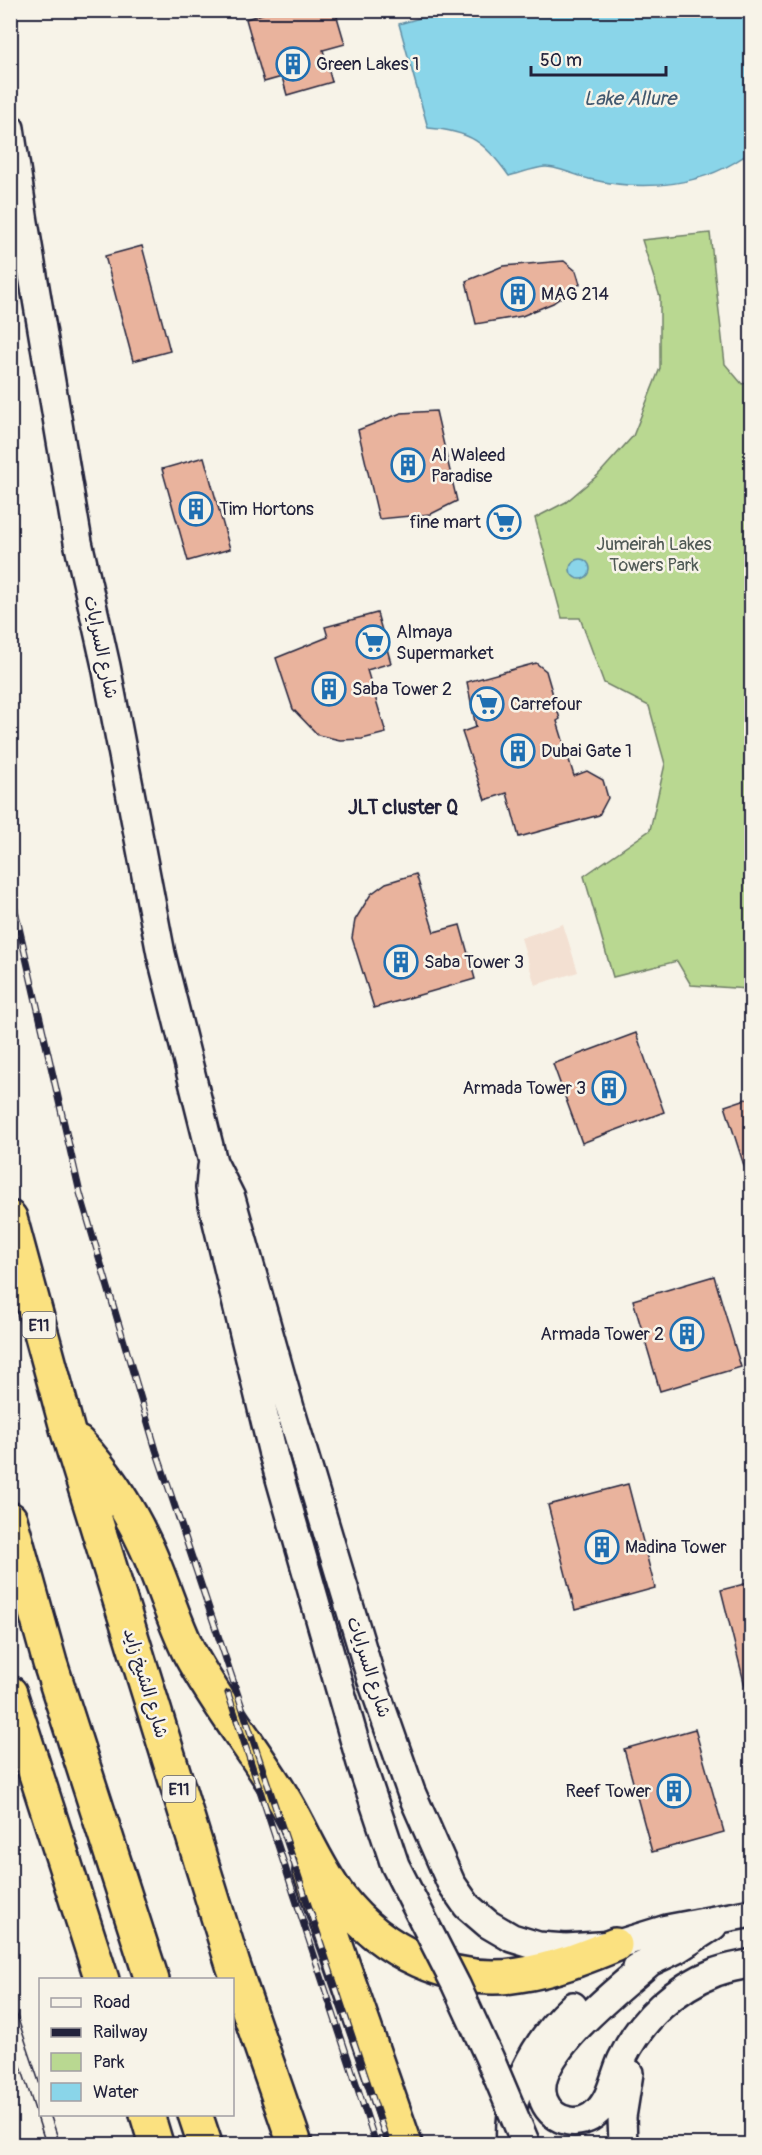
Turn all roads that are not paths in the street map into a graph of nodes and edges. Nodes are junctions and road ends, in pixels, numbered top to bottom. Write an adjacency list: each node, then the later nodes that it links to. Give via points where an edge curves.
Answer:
1 (10, 128): 2 (main road, شارع السرايات, via 78,542 161,954)
2 (213, 1162): 10 (main road, شارع السرايات, via 231,1198 371,1678 411,1792 451,1883 467,1906 512,1938 538,1946 566,1948); 23 (main road, شارع السرايات, bridge, via 212,1202 273,1455 362,1763 392,1855 490,2059)
3 (10, 1218): 4 (highway, شارع الشيخ زايد / E11)
4 (68, 1432): 7 (highway, via 106,1476 131,1515 191,1655); 20 (highway, شارع الشيخ زايد / E11, via 234,1965)
5 (10, 1519): 14 (highway, via 50,1663)
6 (10, 1692): 13 (highway)
7 (286, 1803): 10 (highway, via 326,1877 352,1912 385,1941 422,1961 487,1978 502,1977 548,1970); 21 (highway)
8 (752, 1912): 9 (main road, شارع السرايات)
9 (722, 1920): 10 (main road, شارع السرايات, via 667,1929); 11 (main road, شارع السرايات)
10 (615, 1945)
11 (652, 1960): 15 (main road, via 582,2021 559,2049 542,2082 544,2102 550,2111 568,2121 589,2118 597,2112 610,2091 621,2060); 22 (main road, شارع السرايات, via 579,2000 556,2022 522,2076 514,2106)
12 (752, 1963): 15 (main road, via 717,1972 689,1985)
13 (101, 1978)
14 (151, 1978)
15 (649, 2018): 24 (main road, via 626,2083)
16 (147, 2116): 18 (highway)
17 (195, 2116): 19 (highway)
18 (156, 2145)
19 (205, 2145)
20 (295, 2145)
21 (405, 2145)
22 (511, 2145)
23 (526, 2145)
24 (623, 2145)

